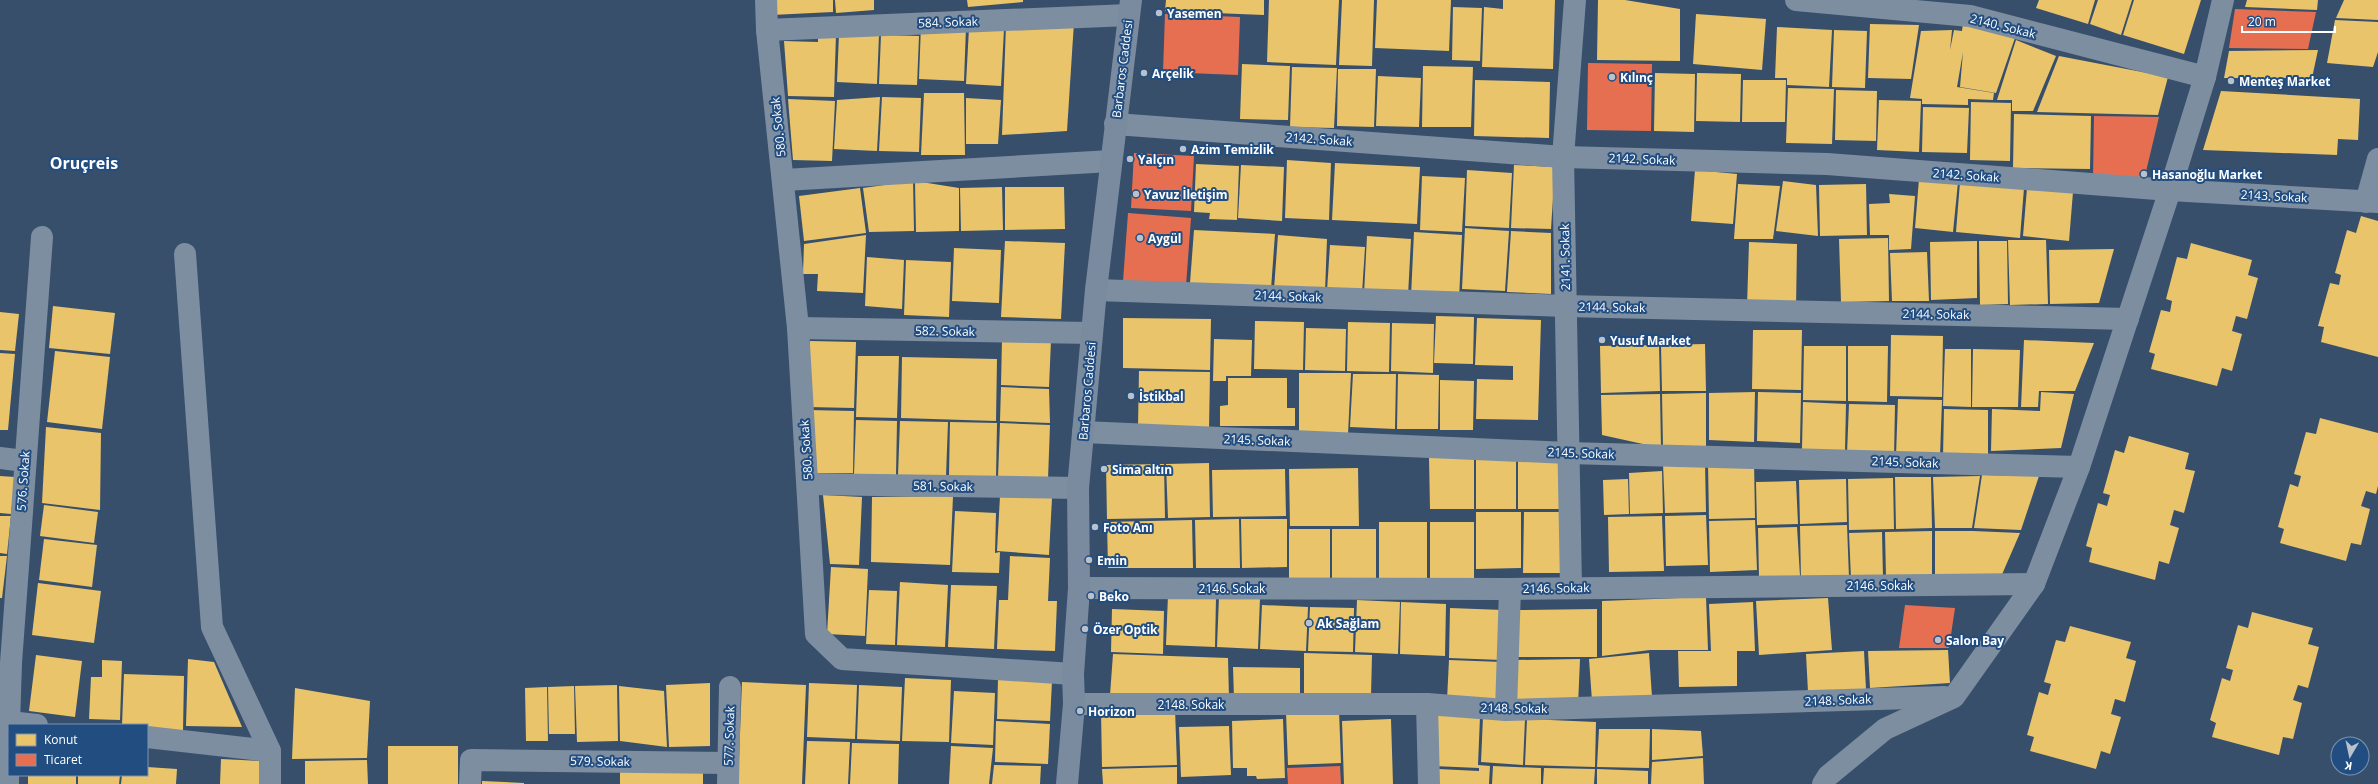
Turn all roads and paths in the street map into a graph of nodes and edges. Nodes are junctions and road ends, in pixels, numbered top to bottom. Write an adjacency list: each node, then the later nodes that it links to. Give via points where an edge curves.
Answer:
1 (766, 0): 6 (street, 580. Sokak)
2 (1575, 0): 9 (street, 2141. Sokak)
3 (1796, 0): 7 (street, 2140. Sokak, via 1970,16)
4 (2223, 0): 7 (street)
5 (1130, 8): 6 (street, 584. Sokak); 8 (main road, Barbaros Caddesi)
6 (767, 30): 12 (street, 580. Sokak)
7 (2206, 77): 13 (street)
8 (1115, 124): 9 (street, 2142. Sokak); 11 (main road, Barbaros Caddesi)
9 (1563, 157): 13 (street, 2142. Sokak, via 1827,164); 18 (street, 2141. Sokak)
10 (2378, 159): 14 (street)
11 (1110, 161): 12 (street); 17 (main road, Barbaros Caddesi)
12 (784, 180): 20 (street, 580. Sokak)
13 (2170, 190): 14 (street, 2143. Sokak); 19 (street)
14 (2372, 202)
15 (42, 238): 25 (street, 576. Sokak)
16 (185, 254): 41 (street, via 212,627)
17 (1096, 290): 18 (street, 2144. Sokak); 21 (main road, Barbaros Caddesi)
18 (1566, 306): 19 (street, 2144. Sokak); 23 (street, 2141. Sokak)
19 (2128, 319): 26 (street)
20 (798, 328): 21 (street, 582. Sokak); 27 (street, 580. Sokak)
21 (1092, 333): 22 (main road, Barbaros Caddesi)
22 (1083, 432): 23 (street, 2145. Sokak); 28 (main road, Barbaros Caddesi)
23 (1568, 453): 26 (street, 2145. Sokak); 30 (street, 2141. Sokak)
24 (0, 458): 25 (street)
25 (24, 461): 39 (street, 576. Sokak, via 10,663)
26 (2079, 467): 29 (street)
27 (808, 484): 28 (street, 581. Sokak); 33 (street, 580. Sokak, via 816,634 842,659)
28 (1078, 488): 31 (main road, Barbaros Caddesi)
29 (2034, 584): 30 (street, 2146. Sokak); 35 (street)
30 (1571, 587): 32 (street, 2146. Sokak)
31 (1079, 588): 32 (street, 2146. Sokak); 33 (main road, Barbaros Caddesi)
32 (1510, 589): 38 (street)
33 (1073, 674): 36 (main road, Barbaros Caddesi)
34 (730, 687): 42 (street, 577. Sokak)
35 (1954, 697): 38 (street, 2148. Sokak); 47 (street, via 1885,729 1828,776)
36 (1074, 704): 37 (street, 2148. Sokak); 45 (main road, Barbaros Caddesi)
37 (1427, 704): 38 (street, 2148. Sokak); 46 (street)
38 (1506, 710)
39 (9, 724)
40 (148, 737): 41 (street)
41 (270, 751): 43 (street)
42 (728, 774): 44 (street, 579. Sokak, via 471,760)
43 (270, 784)
44 (470, 784)
45 (1067, 784)
46 (1429, 784)
47 (1823, 784)

